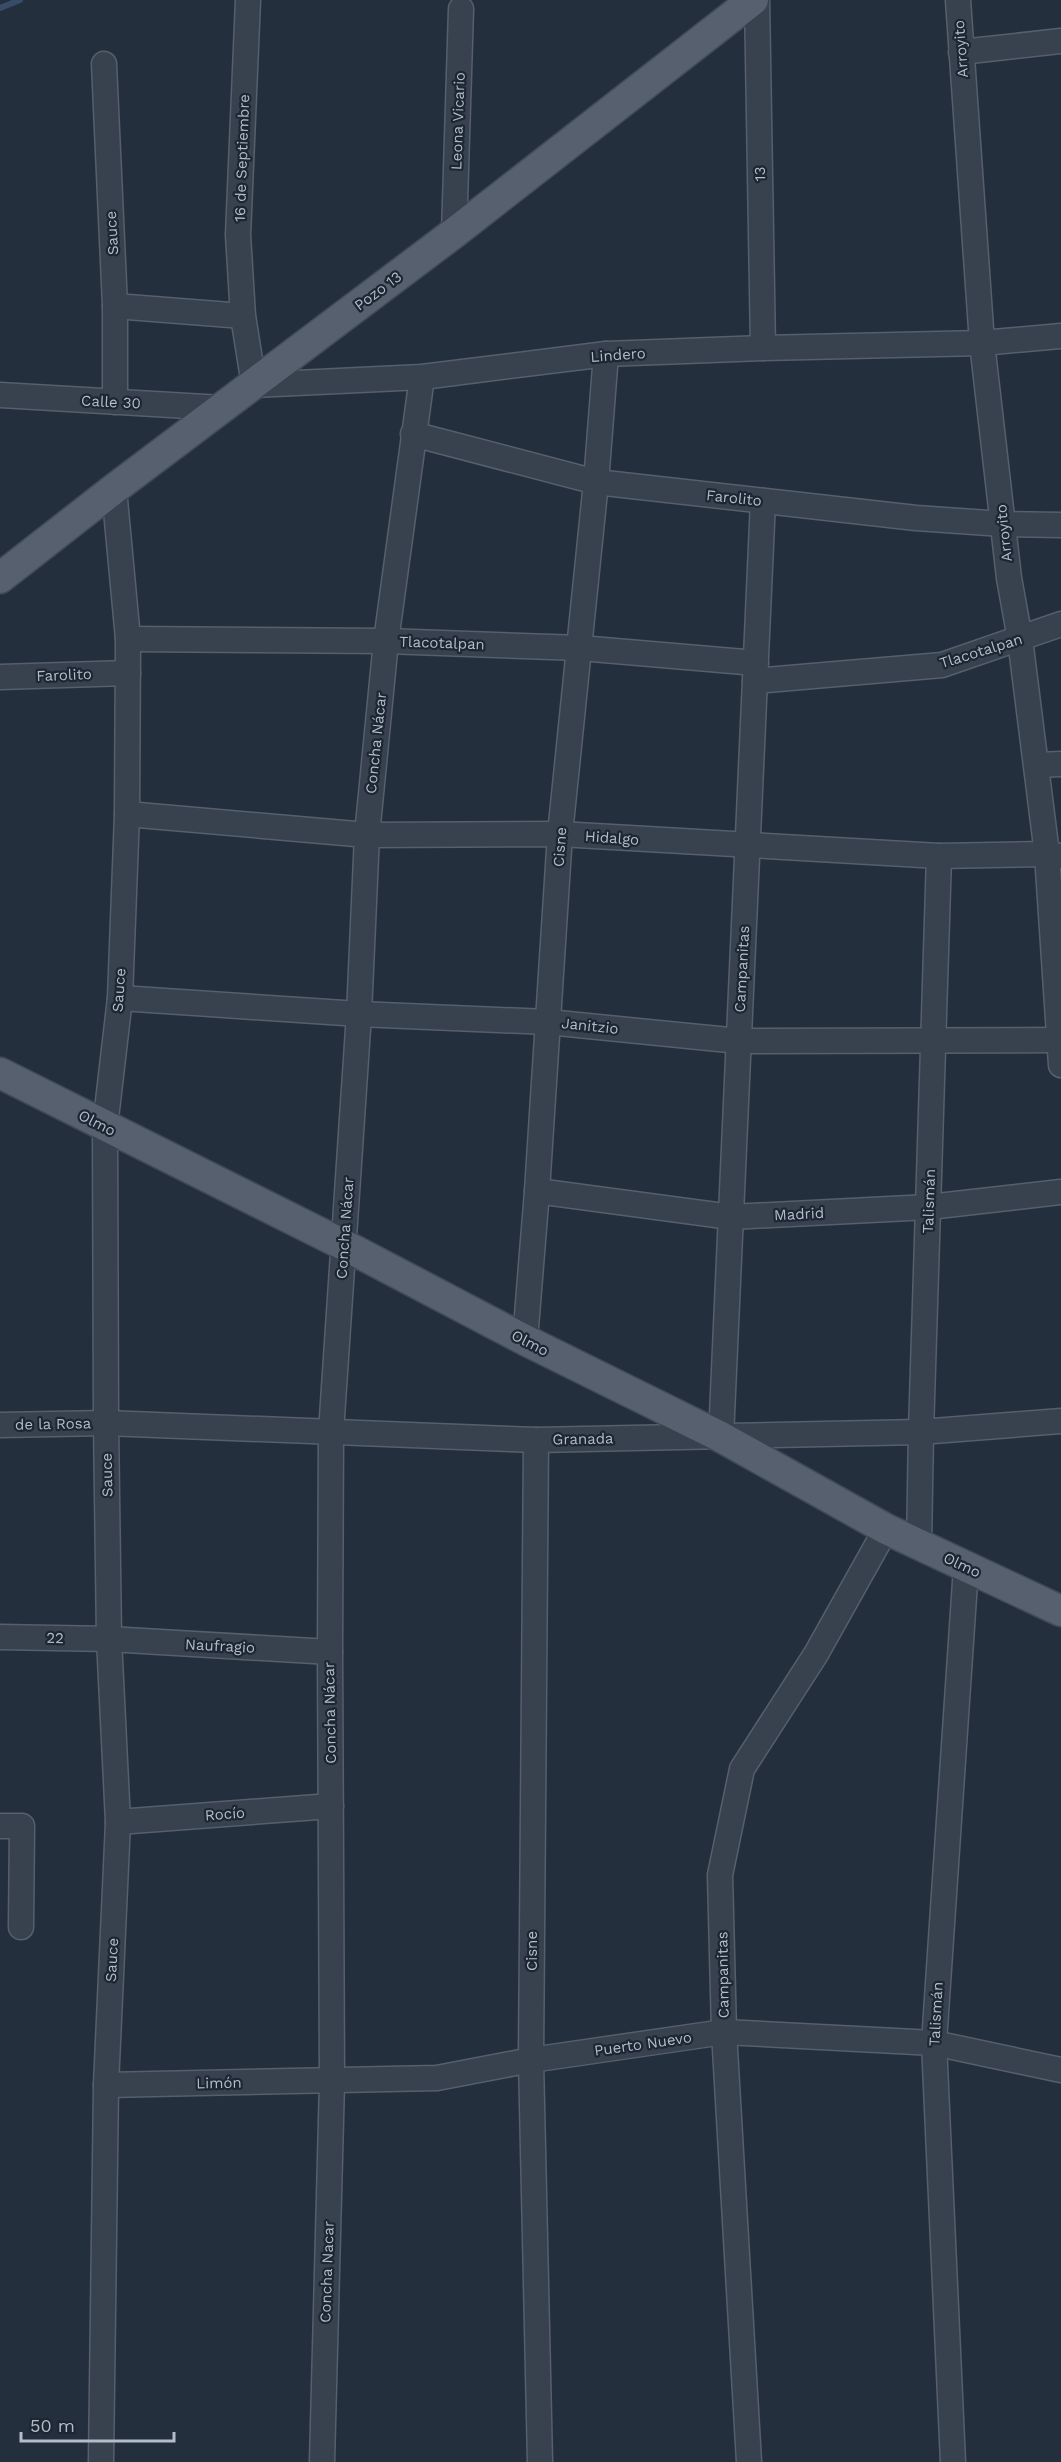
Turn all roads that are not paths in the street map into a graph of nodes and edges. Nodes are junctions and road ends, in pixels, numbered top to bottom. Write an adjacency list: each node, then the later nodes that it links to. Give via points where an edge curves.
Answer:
1 (755, 0): 8 (main road, Pozo 13); 13 (street, 13)
2 (958, 0): 6 (street, Arroyito)
3 (248, 2): 10 (street, 16 de Septiembre, via 238,235)
4 (461, 9): 8 (street, Leona Vicario)
5 (1061, 40): 6 (street)
6 (960, 52): 12 (street, Arroyito)
7 (104, 64): 9 (street, Sauce)
8 (454, 233): 16 (main road, Pozo 13)
9 (115, 306): 10 (street); 18 (street, Sauce)
10 (243, 316): 16 (street, 16 de Septiembre)
11 (1061, 336): 12 (street, Lindero)
12 (982, 343): 13 (street, Lindero); 24 (street, Arroyito)
13 (763, 348): 14 (street, Lindero)
14 (606, 354): 15 (street, Lindero); 21 (street, Cisne)
15 (422, 377): 16 (street, Lindero); 20 (street, Concha Nácar)
16 (254, 385): 19 (main road, Pozo 13)
17 (0, 395): 18 (street, Calle 30)
18 (115, 402): 19 (street, Calle 30)
19 (222, 408): 22 (main road, Pozo 13)
20 (413, 434): 21 (street, Farolito); 30 (street, Concha Nácar)
21 (596, 482): 23 (street, Farolito); 31 (street, Cisne)
22 (114, 489): 26 (main road, Pozo 13); 28 (street, Sauce)
23 (763, 501): 24 (street, Farolito); 32 (street, Campanitas)
24 (1003, 524): 25 (street, Farolito); 29 (street, Arroyito)
25 (1061, 525)
26 (0, 578)
27 (1061, 624): 29 (street, Tlacotalpan)
28 (128, 639): 30 (street, Tlacotalpan); 33 (street, Sauce)
29 (1020, 639): 32 (street, Tlacotalpan, via 942,665); 36 (street, Arroyito)
30 (386, 641): 31 (street, Tlacotalpan); 39 (street, Concha Nácar)
31 (580, 648): 32 (street, Tlacotalpan); 38 (street, Cisne)
32 (755, 672): 40 (street, Campanitas)
33 (128, 673): 34 (street, Farolito); 37 (street, Sauce)
34 (0, 677)
35 (1061, 764): 36 (street)
36 (1037, 765): 41 (street, Arroyito)
37 (127, 814): 39 (street, Hidalgo); 43 (street, Sauce)
38 (560, 834): 39 (street, Hidalgo); 40 (street, Hidalgo); 45 (street, Cisne)
39 (367, 835): 44 (street, Concha Nácar)
40 (747, 847): 42 (street, Hidalgo); 48 (street, Campanitas)
41 (1054, 855): 42 (street, Hidalgo); 47 (street, Arroyito)
42 (939, 856): 46 (street, Talismán)
43 (120, 998): 44 (street, Janitzio); 51 (street, Sauce)
44 (359, 1014): 45 (street, Janitzio); 56 (street, Concha Nácar)
45 (548, 1022): 48 (street, Janitzio); 52 (street, Cisne)
46 (932, 1039): 47 (street, Janitzio); 48 (street, Janitzio); 54 (street, Talismán)
47 (1060, 1040): 49 (street, Arroyito)
48 (739, 1041): 55 (street, Campanitas)
49 (1061, 1065)
50 (0, 1073): 51 (main road, Olmo)
51 (105, 1127): 56 (main road, Olmo); 59 (street, Sauce)
52 (537, 1191): 55 (street, Madrid); 57 (street, Cisne)
53 (1061, 1192): 54 (street, Madrid)
54 (929, 1207): 55 (street, Madrid); 62 (street, Talismán)
55 (731, 1217): 63 (street, Campanitas)
56 (344, 1245): 57 (main road, Olmo); 61 (street, Concha Nácar)
57 (525, 1341): 63 (main road, Olmo)
58 (1061, 1421): 62 (street, Granada)
59 (106, 1423): 60 (street, de la Rosa); 61 (street, Granada); 70 (street, Sauce)
60 (0, 1425)
61 (331, 1432): 64 (street, Granada); 71 (street, Concha Nácar)
62 (921, 1432): 63 (street, Granada); 66 (street, Talismán)
63 (721, 1437): 64 (street, Granada); 65 (main road, Olmo)
64 (536, 1440): 78 (street, Cisne)
65 (886, 1529): 66 (main road, Olmo); 76 (street, Campanitas, via 816,1654 742,1769 720,1875)
66 (920, 1545): 67 (main road, Olmo)
67 (966, 1567): 68 (main road, Olmo); 77 (street, Talismán)
68 (1061, 1611)
69 (0, 1637): 70 (street, 22)
70 (109, 1639): 71 (street, Naufragio); 73 (street, Sauce)
71 (330, 1652): 72 (street, Concha Nácar)
72 (331, 1806): 73 (street, Rocío); 80 (street, Concha Nácar)
73 (118, 1822): 81 (street, Sauce)
74 (11, 1826): 75 (street)
75 (21, 1927)
76 (724, 2032): 77 (street, Puerto Nuevo); 78 (street, Puerto Nuevo); 85 (street, Campanitas)
77 (934, 2043): 79 (street, Puerto Nuevo); 86 (street, Talismán)
78 (531, 2060): 80 (street, Puerto Nuevo, via 437,2078); 84 (street, Cisne)
79 (1061, 2070)
80 (332, 2082): 81 (street, Limón); 83 (street, Concha Nacar)
81 (106, 2085): 82 (street, Sauce)
82 (100, 2462)
83 (322, 2462)
84 (540, 2462)
85 (749, 2462)
86 (952, 2462)

